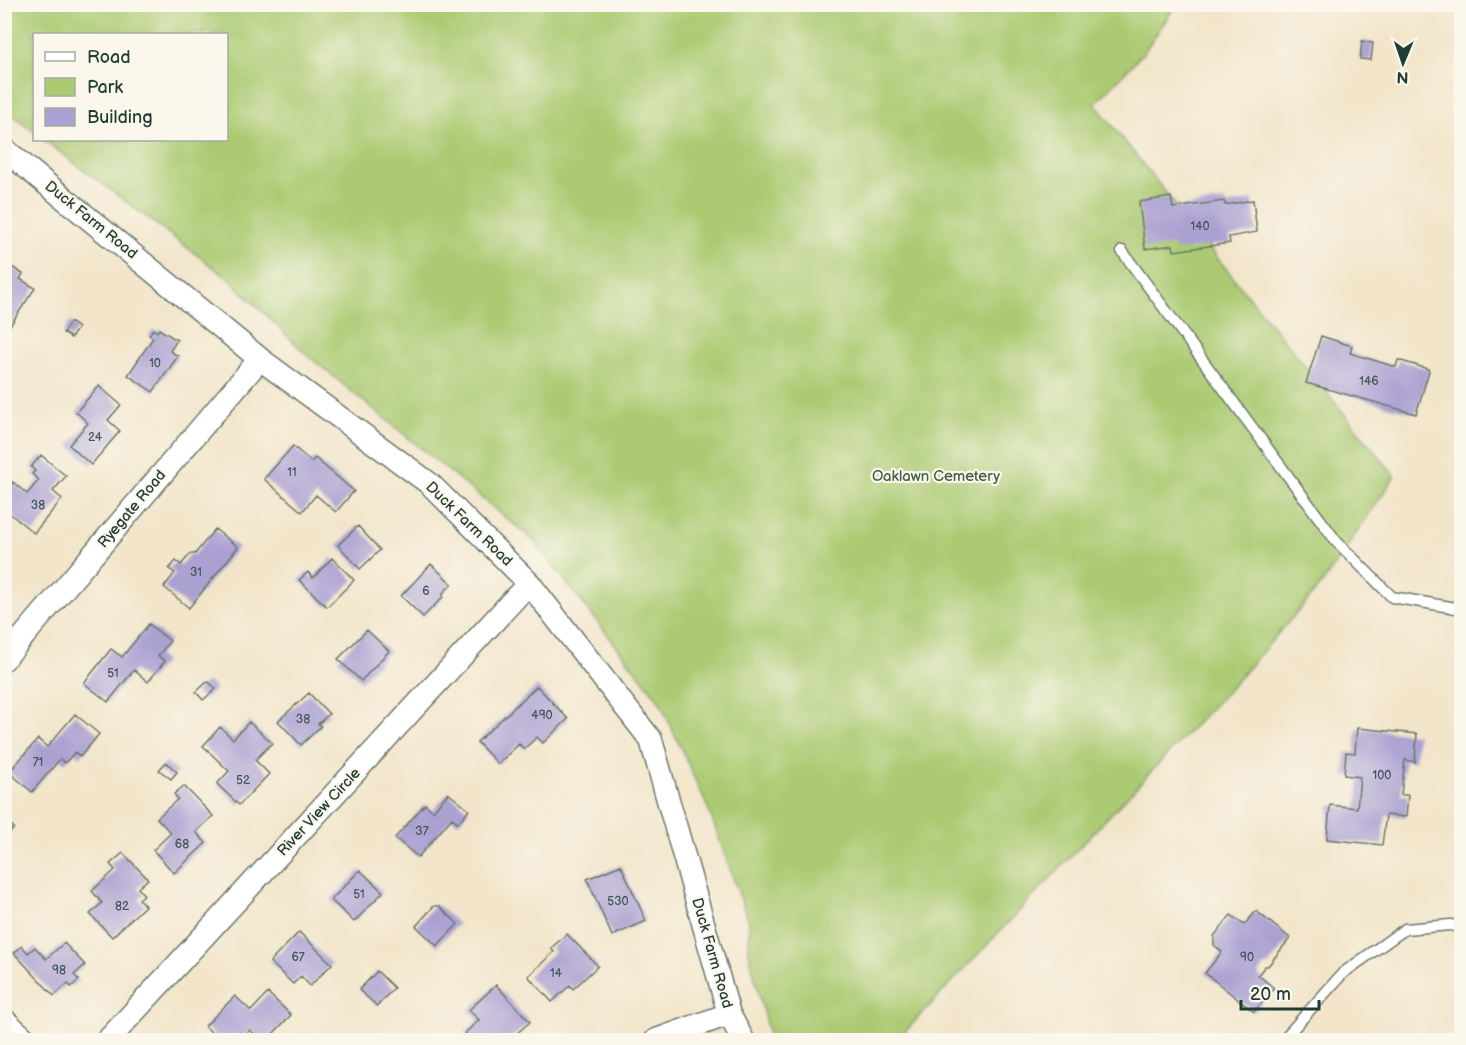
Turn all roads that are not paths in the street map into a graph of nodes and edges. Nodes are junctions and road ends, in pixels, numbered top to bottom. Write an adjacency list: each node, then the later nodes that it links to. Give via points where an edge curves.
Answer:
1 (4, 149): 3 (street, Duck Farm Road)
2 (1122, 251): 5 (lane, via 1336,541 1392,597)
3 (260, 358): 4 (street, Duck Farm Road, via 430,484); 6 (street, Ryegate Road)
4 (529, 583): 8 (street, Duck Farm Road, via 651,740); 11 (street, River View Circle)
5 (1461, 609)
6 (4, 659)
7 (1461, 927): 14 (lane, via 1405,929 1343,973)
8 (729, 1014): 12 (street); 13 (street, Duck Farm Road)
9 (4, 1020): 10 (street)
10 (27, 1041)
11 (108, 1041)
12 (656, 1041)
13 (743, 1041)
14 (1283, 1041)

